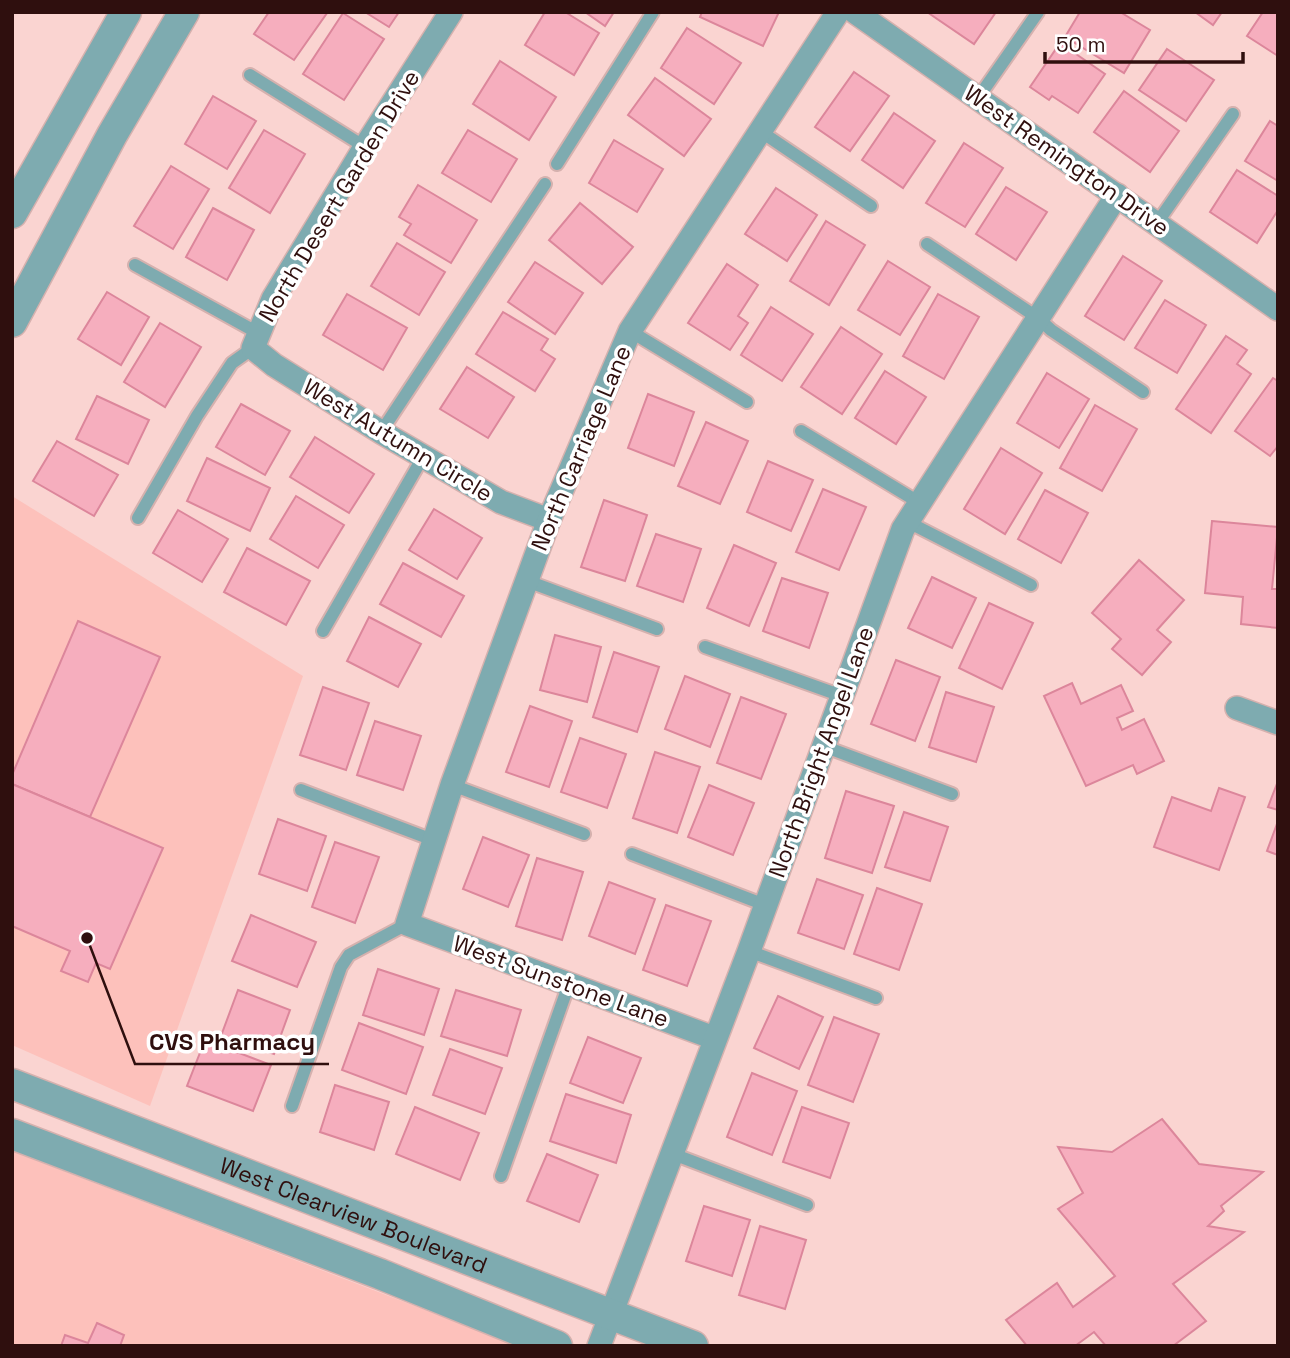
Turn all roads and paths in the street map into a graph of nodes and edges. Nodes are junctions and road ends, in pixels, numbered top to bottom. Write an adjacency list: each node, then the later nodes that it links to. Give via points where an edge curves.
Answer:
1 (126, 12): 17 (street)
2 (184, 12): 23 (street)
3 (451, 12): 12 (street, North Desert Garden Drive)
4 (653, 12): 13 (lane)
5 (838, 12): 11 (street, North Carriage Lane)
6 (855, 12): 9 (street, West Remington Drive)
7 (1038, 12): 9 (lane)
8 (250, 75): 12 (lane)
9 (978, 98): 15 (street, West Remington Drive)
10 (1233, 114): 18 (lane)
11 (760, 131): 16 (lane); 24 (street, North Carriage Lane)
12 (365, 147): 25 (street, North Desert Garden Drive, via 273,299)
13 (557, 164)
14 (545, 184): 29 (lane)
15 (1116, 195): 18 (street, West Remington Drive); 22 (street, North Bright Angel Lane)
16 (871, 206)
17 (12, 213)
18 (1157, 223): 21 (street, West Remington Drive)
19 (927, 244): 22 (lane)
20 (135, 265): 25 (lane)
21 (1278, 309)
22 (1038, 318): 26 (lane); 31 (street, North Bright Angel Lane)
23 (12, 321)
24 (630, 331): 27 (lane); 33 (street, North Carriage Lane)
25 (256, 340): 29 (street, West Autumn Circle, via 274,365); 32 (lane, North Desert Garden Drive, via 232,363)
26 (1143, 392)
27 (747, 402)
28 (801, 431): 31 (lane)
29 (381, 432): 30 (street, West Autumn Circle)
30 (423, 457): 33 (street, West Autumn Circle, via 501,502); 37 (lane)
31 (914, 513): 35 (lane); 39 (street, North Bright Angel Lane, via 903,529)
32 (138, 518)
33 (549, 520): 34 (street, North Carriage Lane)
34 (527, 581): 36 (lane); 43 (street, North Carriage Lane)
35 (1031, 585)
36 (657, 629)
37 (323, 631)
38 (705, 647): 39 (lane)
39 (842, 696): 42 (street, North Bright Angel Lane)
40 (1237, 708): 41 (street)
41 (1278, 723)
42 (823, 746): 45 (lane); 49 (street, North Bright Angel Lane)
43 (452, 785): 46 (lane); 47 (street, North Carriage Lane)
44 (301, 790): 47 (lane)
45 (951, 794)
46 (584, 834)
47 (433, 840): 50 (street, North Carriage Lane)
48 (632, 854): 49 (lane)
49 (765, 905): 51 (street, North Bright Angel Lane)
50 (407, 924): 52 (street, West Sunstone Lane); 56 (lane, via 349,955 341,967)
51 (748, 951): 53 (lane); 54 (street, North Bright Angel Lane)
52 (569, 984): 54 (street, West Sunstone Lane); 59 (lane)
53 (876, 998)
54 (714, 1038): 58 (street, North Bright Angel Lane)
55 (12, 1084): 61 (street, West Clearview Boulevard)
56 (292, 1106)
57 (12, 1134): 62 (street, West Clearview Boulevard)
58 (673, 1154): 60 (lane); 61 (street, North Bright Angel Lane)
59 (501, 1176)
60 (807, 1205)
61 (611, 1315): 63 (street, North Bright Angel Lane); 64 (street, West Clearview Boulevard)
62 (558, 1346)
63 (599, 1346)
64 (694, 1346)

